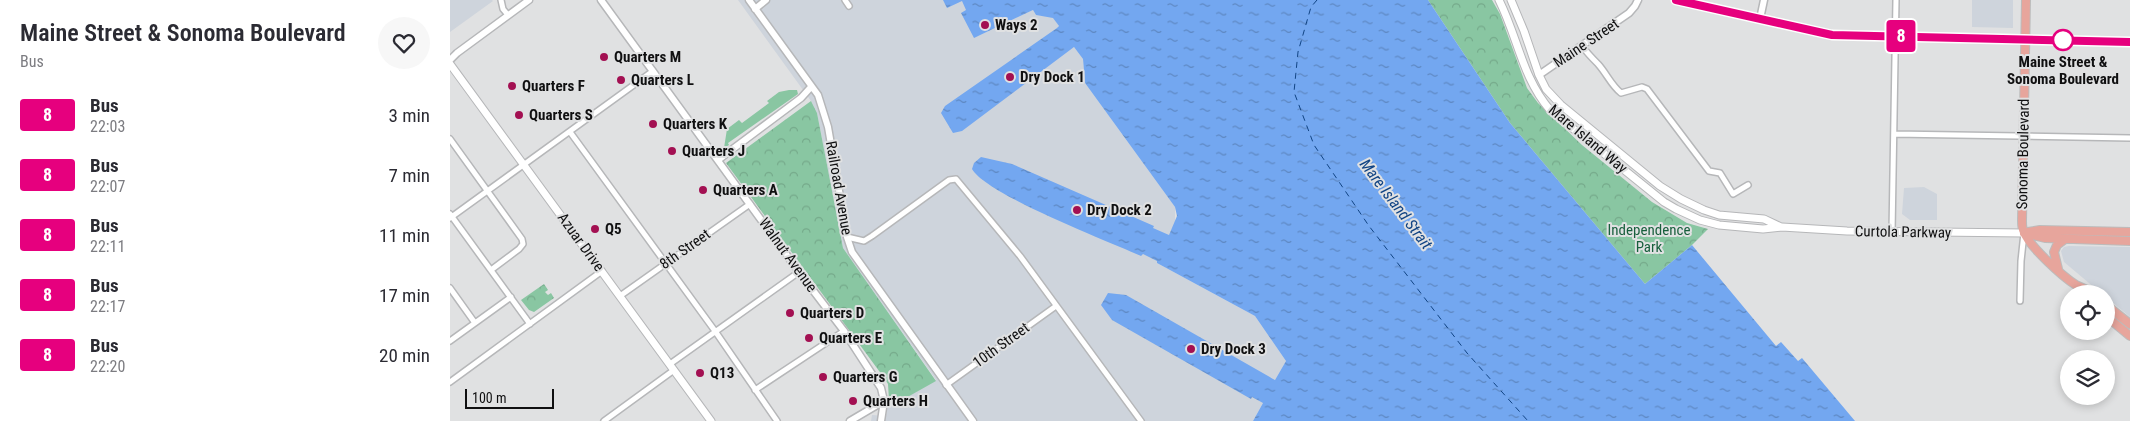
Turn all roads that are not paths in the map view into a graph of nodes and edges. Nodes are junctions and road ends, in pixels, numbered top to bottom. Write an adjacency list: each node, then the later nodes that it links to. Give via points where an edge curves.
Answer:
1 (501, 0): 16 (street, via 502,9)
2 (528, 0): 16 (street)
3 (602, 0): 25 (street, Walnut Avenue)
4 (749, 0): 15 (street, Railroad Avenue)
5 (766, 0): 15 (street)
6 (845, 0): 14 (street)
7 (1499, 0): 27 (main road, Mare Island Way)
8 (1511, 0): 26 (main road, Mare Island Way)
9 (1638, 0): 21 (street, Maine Street, via 1629,14)
10 (1676, 0): 17 (street)
11 (1764, 0): 17 (street)
12 (1896, 0): 18 (street)
13 (2026, 0): 19 (main road, Sonoma Boulevard)
14 (849, 6)
15 (755, 9): 28 (street, Railroad Avenue)
16 (508, 15): 22 (street)
17 (1760, 19): 18 (street, via 1832,35)
18 (1895, 35): 19 (street); 30 (street)
19 (2025, 39): 20 (street); 31 (main road, Sonoma Boulevard)
20 (2130, 42)
21 (1582, 46): 26 (street, Maine Street); 36 (street, via 1621,94 1642,87 1648,89 1709,171 1720,173 1734,194)
22 (453, 54): 23 (street)
23 (450, 60)
24 (450, 64): 35 (main road, Azuar Drive)
25 (653, 71): 29 (street); 34 (street, Walnut Avenue)
26 (1539, 75): 27 (main road, Maine Street); 39 (main road, Mare Island Way, via 1546,89 1561,105 1660,186)
27 (1530, 81): 41 (main road, Mare Island Way, via 1550,110 1664,202)
28 (811, 86): 34 (street, via 801,98); 46 (street, Railroad Avenue, via 826,116)
29 (570, 132): 35 (street); 49 (street)
30 (1894, 134): 31 (street); 43 (street)
31 (2023, 137): 32 (street); 45 (main road, Sonoma Boulevard)
32 (2130, 138)
33 (450, 139): 37 (street)
34 (718, 160): 38 (street, Walnut Avenue)
35 (525, 164): 37 (street); 51 (main road, Azuar Drive)
36 (1748, 185)
37 (488, 191): 40 (street); 50 (street, via 523,241 518,249)
38 (750, 204): 49 (street, 8th Street); 53 (street, Walnut Avenue)
39 (1704, 210): 42 (main road, Curtola Parkway, via 1718,215 1764,219)
40 (451, 216): 50 (street)
41 (1700, 220): 42 (main road, Curtola Parkway, via 1734,227)
42 (1782, 227): 43 (main road, Curtola Parkway)
43 (1892, 232): 45 (main road, Curtola Parkway)
44 (2130, 232): 45 (main road, Curtola Parkway, via 2040,230)
45 (2024, 233): 47 (main road, Curtola Parkway); 52 (main road, via 2038,252); 58 (street)
46 (847, 237): 59 (street, via 864,241 949,180 956,179 1020,256); 71 (street, Railroad Avenue, via 861,266)
47 (2065, 239): 48 (main road, Curtola Parkway); 52 (main road, via 2054,252)
48 (2130, 241)
49 (665, 263): 56 (street, 8th Street); 66 (street)
50 (491, 270): 57 (street)
51 (602, 271): 56 (main road, Azuar Drive); 62 (street)
52 (2059, 271): 54 (main road)
53 (799, 272): 65 (street, Walnut Avenue); 66 (street)
54 (2074, 285)
55 (450, 288): 61 (street)
56 (620, 296): 69 (main road, Azuar Drive)
57 (510, 297): 61 (street); 62 (street)
58 (2020, 301)
59 (1056, 306): 71 (street, 10th Street); 80 (street)
60 (2115, 312): 64 (main road)
61 (475, 323): 68 (street)
62 (530, 324): 70 (street)
63 (2115, 324): 67 (main road)
64 (2130, 324)
65 (844, 330): 72 (street); 73 (street, Walnut Avenue, via 881,388)
66 (715, 331): 69 (street); 72 (street)
67 (2130, 336)
68 (450, 341)
69 (672, 367): 74 (street); 75 (main road, Azuar Drive)
70 (450, 382)
71 (946, 385): 79 (street, Railroad Avenue)
72 (755, 390): 76 (street)
73 (884, 401): 77 (street); 78 (street)
74 (607, 420)
75 (711, 421)
76 (777, 421)
77 (850, 421)
78 (881, 421)
79 (973, 421)
80 (1141, 421)

